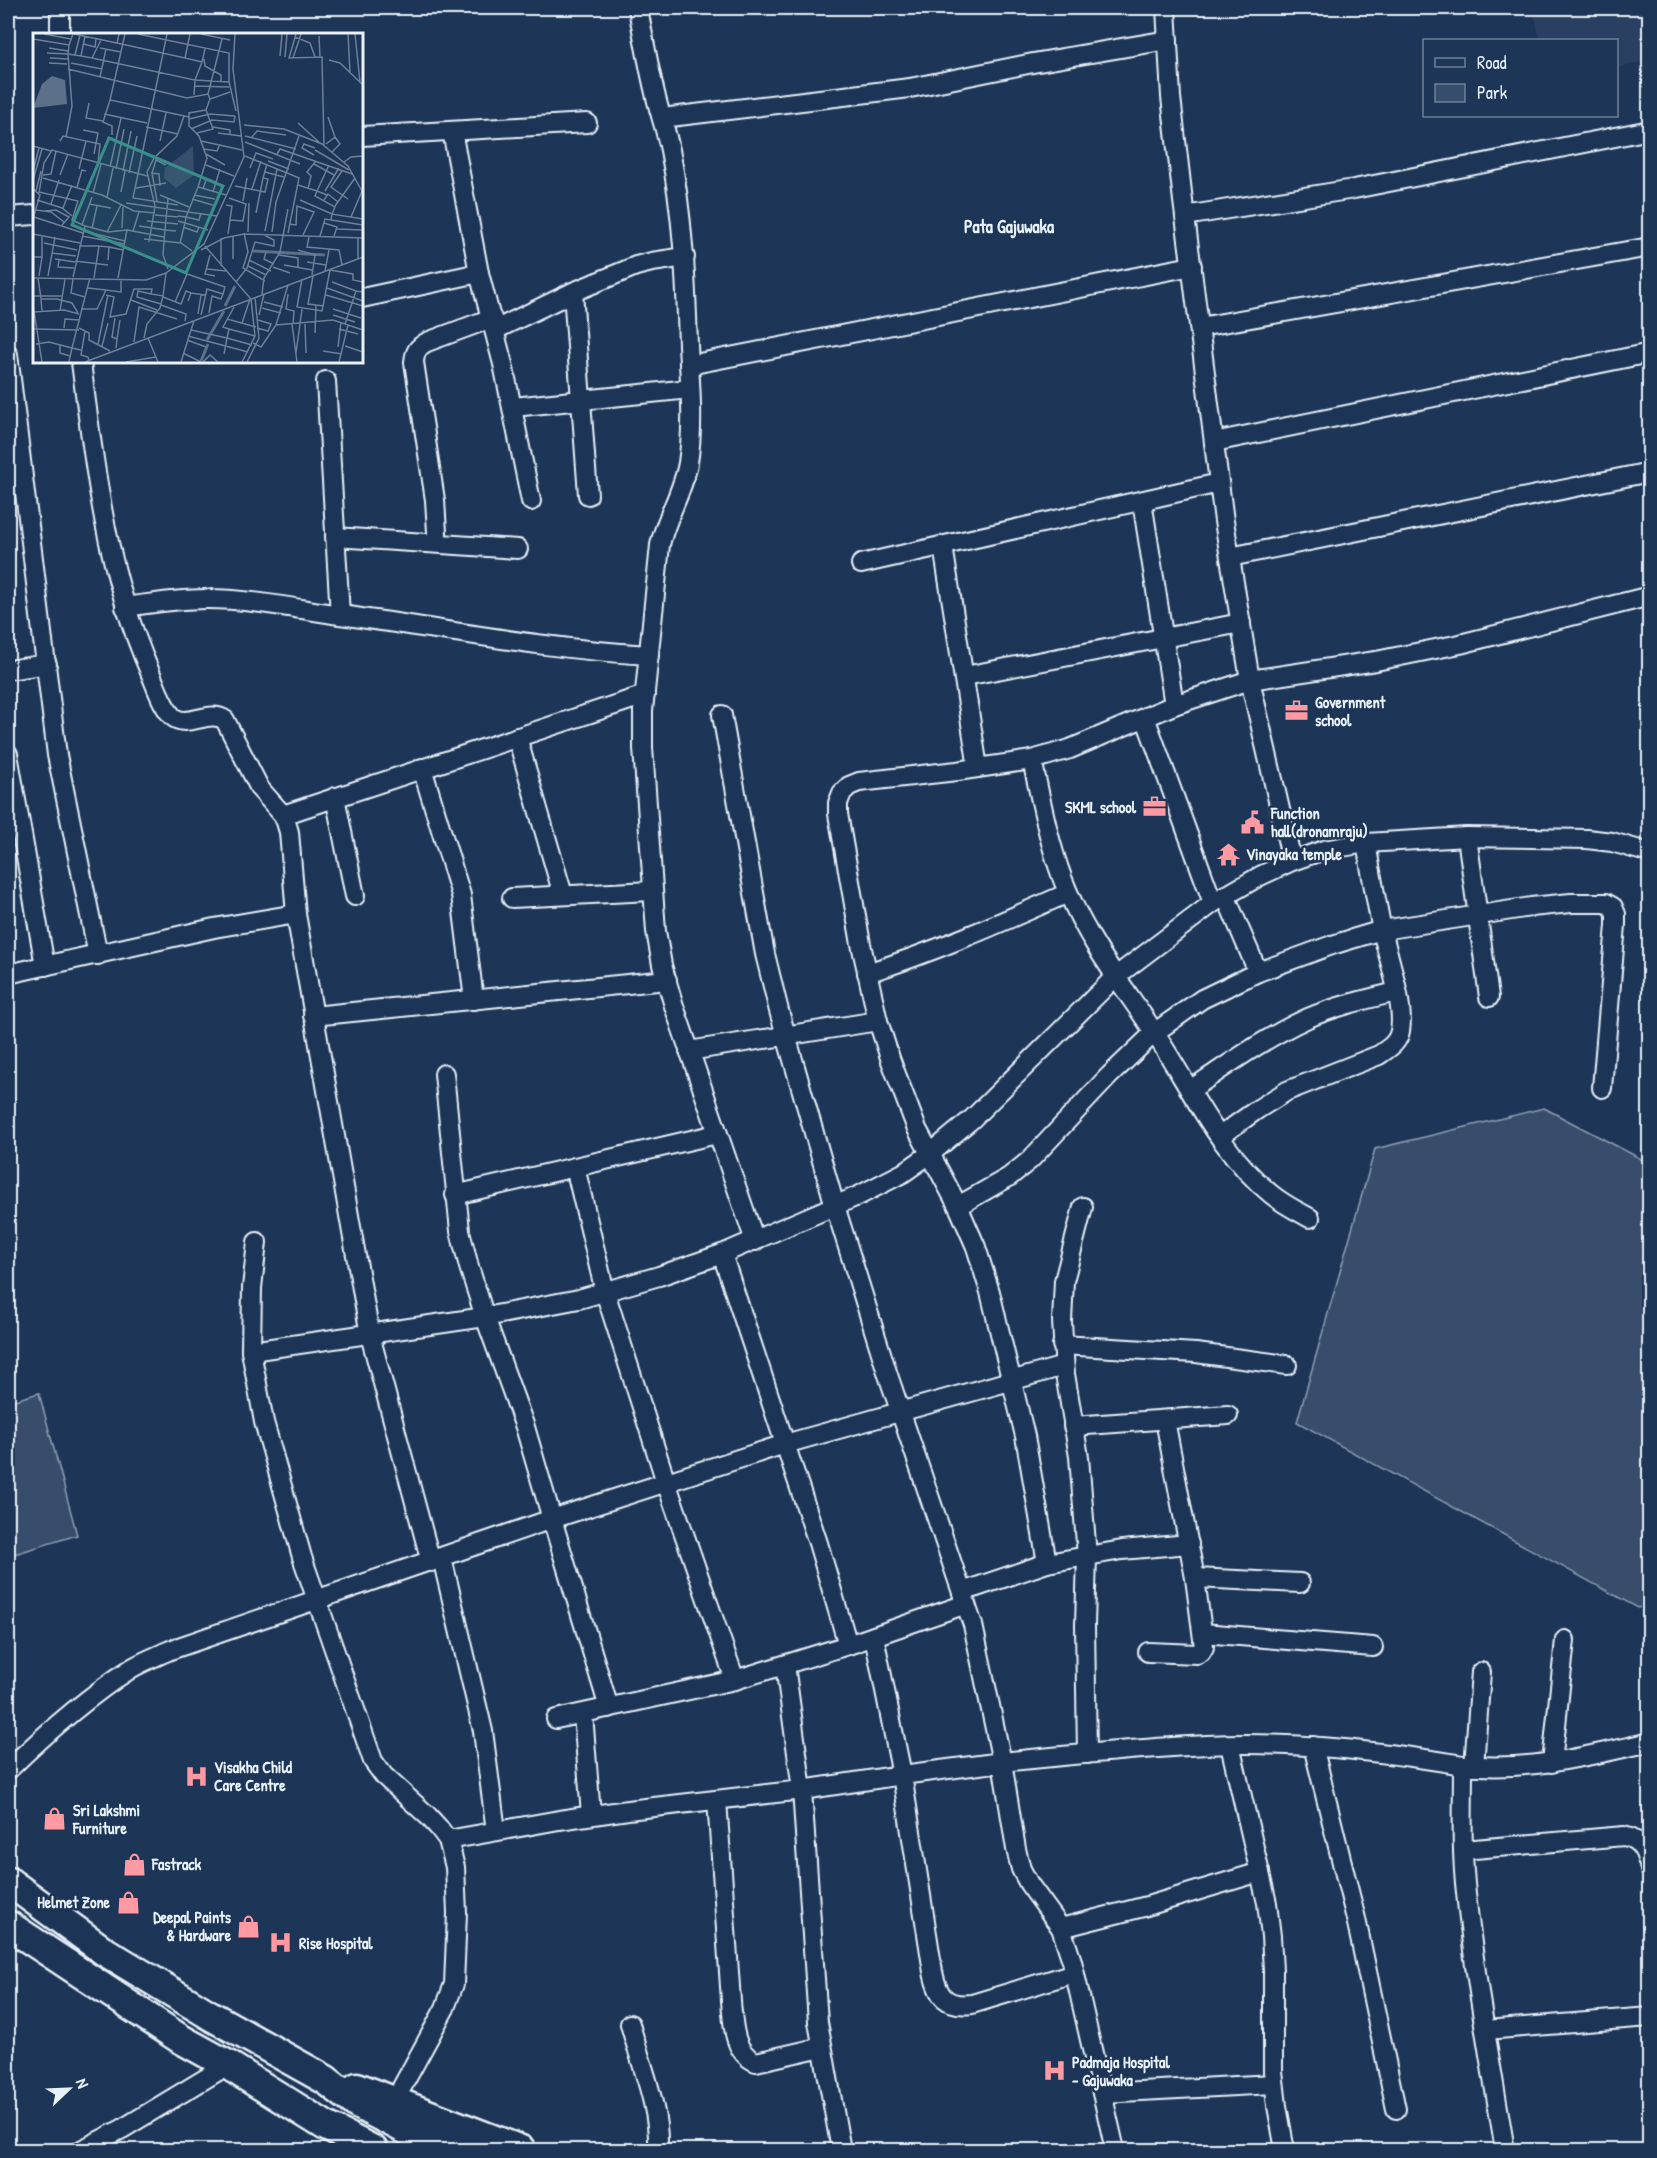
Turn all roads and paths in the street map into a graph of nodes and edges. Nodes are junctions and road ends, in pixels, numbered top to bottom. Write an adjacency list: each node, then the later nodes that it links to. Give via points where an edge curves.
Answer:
1 (60, 8): 4 (street)
2 (638, 8): 6 (street)
3 (1166, 8): 5 (street)
4 (60, 33)
5 (1168, 40): 6 (street, via 900,90); 12 (street)
6 (662, 118): 15 (street, via 670,147)
7 (587, 123): 9 (street)
8 (1650, 130): 12 (street, via 1354,189)
9 (452, 131): 10 (street); 17 (street)
10 (363, 136)
11 (33, 215): 13 (street)
12 (1185, 216): 16 (street)
13 (8, 217)
14 (1650, 247): 21 (street)
15 (685, 257): 18 (street, via 652,261); 25 (street)
16 (1192, 266): 21 (street); 25 (street)
17 (479, 273): 19 (street); 20 (street)
18 (573, 292): 20 (street); 28 (street)
19 (363, 298)
20 (493, 324): 29 (street); 37 (street, via 427,342 415,353 435,500)
21 (1200, 327): 30 (street)
22 (1650, 353): 30 (street)
23 (8, 354): 48 (street)
24 (81, 363): 43 (street, via 110,551)
25 (689, 365): 27 (street)
26 (326, 381): 36 (street)
27 (690, 390): 28 (street); 47 (street, via 687,466 660,545)
28 (581, 400): 29 (street); 33 (street)
29 (513, 407): 34 (street)
30 (1214, 442): 32 (street)
31 (1650, 472): 40 (street)
32 (1219, 483): 35 (street); 40 (street)
33 (588, 495)
34 (531, 501)
35 (1142, 501): 38 (street); 46 (street)
36 (335, 537): 37 (street); 44 (street)
37 (436, 543): 39 (street)
38 (943, 546): 41 (street); 50 (street)
39 (518, 549)
40 (1230, 557): 45 (street)
41 (861, 564)
42 (1650, 596): 51 (street, via 1440,648)
43 (125, 607): 44 (street, via 210,599); 62 (street, via 148,668 172,716 183,720 213,715 225,720 260,789)
44 (340, 615): 47 (street, via 493,639)
45 (1241, 623): 46 (street); 51 (street)
46 (1164, 637): 50 (street); 53 (street)
47 (649, 655): 52 (street)
48 (47, 664): 49 (street); 76 (street, via 57,755)
49 (8, 670)
50 (965, 676): 60 (street)
51 (1250, 680): 53 (street); 66 (street)
52 (645, 695): 56 (street); 67 (street, via 643,748)
53 (1174, 705): 55 (street)
54 (722, 715): 89 (street, via 765,954)
55 (1145, 717): 58 (street, via 1070,749); 72 (street)
56 (517, 737): 59 (street); 69 (street)
57 (8, 754): 77 (street)
58 (1032, 760): 60 (street); 68 (street)
59 (422, 768): 61 (street); 85 (street, via 461,895)
60 (978, 768): 78 (street, via 869,780 849,786 842,794 838,814)
61 (335, 797): 62 (street); 70 (street)
62 (282, 814): 73 (street, via 289,832)
63 (1467, 837): 64 (street); 65 (street, via 1587,839); 74 (street)
64 (1366, 843): 66 (street, via 1324,850); 75 (street)
65 (1650, 853)
66 (1292, 861): 72 (street)
67 (651, 891): 69 (street); 82 (street)
68 (1068, 892): 78 (street, via 963,939); 81 (street)
69 (563, 895): 71 (street)
70 (355, 896)
71 (512, 898)
72 (1219, 899): 79 (street); 81 (street)
73 (296, 914): 76 (street); 86 (street)
74 (1478, 917): 75 (street); 84 (street); 92 (street, via 1571,903 1606,903 1612,907 1616,925)
75 (1382, 930): 79 (street); 83 (street)
76 (98, 955): 77 (street)
77 (45, 966): 80 (street)
78 (867, 972): 87 (street)
79 (1258, 972): 88 (street, via 1202,999)
80 (8, 974)
81 (1115, 977): 88 (street); 96 (street, via 972,1119)
82 (667, 980): 85 (street); 90 (street)
83 (1396, 992): 93 (street, via 1310,1018); 95 (street, via 1401,1030 1392,1046 1379,1055 1287,1091)
84 (1489, 997)
85 (474, 1000): 86 (street)
86 (313, 1016): 108 (street)
87 (878, 1021): 89 (street); 96 (street)
88 (1154, 1033): 93 (street); 100 (street, via 1030,1160 1009,1177)
89 (787, 1037): 90 (street); 99 (street)
90 (689, 1052): 94 (street)
91 (444, 1074): 98 (street)
92 (1602, 1088)
93 (1190, 1089): 95 (street)
94 (717, 1134): 97 (street); 103 (street)
95 (1220, 1136): 102 (street, via 1264,1188)
96 (930, 1154): 99 (street, via 903,1173); 100 (street)
97 (575, 1167): 98 (street); 106 (street)
98 (455, 1195): 107 (street, via 469,1268)
99 (835, 1206): 103 (street); 114 (street)
100 (958, 1206): 113 (street, via 990,1292)
101 (1083, 1207): 109 (street, via 1064,1281)
102 (1310, 1218)
103 (755, 1241): 105 (street)
104 (256, 1242): 110 (street)
105 (722, 1254): 106 (street); 118 (street)
106 (605, 1292): 107 (street); 119 (street)
107 (485, 1317): 108 (street); 120 (street, via 525,1427)
108 (370, 1335): 110 (street); 123 (street)
109 (1062, 1346): 111 (street, via 1197,1353); 112 (street)
110 (251, 1351): 128 (street, via 278,1478)
111 (1287, 1365)
112 (1064, 1366): 113 (street); 117 (street)
113 (1012, 1380): 114 (street); 124 (street)
114 (900, 1410): 118 (street); 127 (street)
115 (1227, 1415): 116 (street)
116 (1165, 1420): 117 (street); 121 (street)
117 (1073, 1426): 122 (street)
118 (785, 1444): 119 (street); 132 (street)
119 (666, 1482): 120 (street); 137 (street)
120 (552, 1519): 123 (street); 138 (street)
121 (1189, 1544): 122 (street); 125 (street)
122 (1087, 1556): 124 (street); 144 (street)
123 (436, 1560): 128 (street); 153 (street, via 483,1731)
124 (1047, 1563): 127 (street)
125 (1195, 1578): 126 (street); 129 (street)
126 (1300, 1583)
127 (964, 1598): 130 (street); 145 (street)
128 (318, 1599): 148 (street, via 170,1650 134,1667 55,1726); 154 (street, via 373,1761)
129 (1203, 1633): 133 (street); 134 (street, via 1201,1652)
130 (874, 1636): 132 (street); 149 (street)
131 (1565, 1640): 146 (street)
132 (848, 1646): 135 (street)
133 (1373, 1647)
134 (1148, 1652)
135 (785, 1665): 137 (street); 150 (street)
136 (1481, 1671): 147 (street)
137 (735, 1680): 138 (street)
138 (609, 1708): 139 (street)
139 (583, 1714): 140 (street); 152 (street)
140 (556, 1719)
141 (1650, 1742): 146 (street)
142 (1230, 1745): 143 (street); 144 (street); 157 (street)
143 (1313, 1746): 147 (street); 171 (street, via 1356,1919)
144 (1087, 1754): 145 (street)
145 (1002, 1762): 149 (street); 160 (street, via 1022,1869)
146 (1552, 1763): 147 (street)
147 (1469, 1766): 155 (street)
148 (8, 1770)
149 (902, 1775): 150 (street); 161 (street, via 933,1972 941,1996 950,2003 972,2004)
150 (802, 1790): 151 (street); 165 (street)
151 (717, 1800): 152 (street); 165 (street, via 731,2001 742,2053 756,2062)
152 (591, 1815): 153 (street)
153 (496, 1831): 154 (street)
154 (448, 1840): 169 (street, via 456,1902 454,1984)
155 (1463, 1850): 156 (street, via 1624,1836 1633,1838 1644,1849); 164 (street)
156 (1650, 1869)
157 (1260, 1872): 160 (street); 168 (street, via 1271,1936)
158 (8, 1881): 167 (main road, via 104,1951)
159 (8, 1925): 166 (main road, via 179,2038)
160 (1062, 1928): 161 (street)
161 (1074, 1973): 170 (street)
162 (1650, 2018): 164 (street)
163 (630, 2024): 176 (street, via 652,2103)
164 (1485, 2030): 180 (street)
165 (822, 2047): 177 (street)
166 (228, 2065): 172 (street); 173 (main road)
167 (326, 2080): 174 (main road, via 357,2104); 175 (main road, via 365,2089)
168 (1274, 2084): 170 (street); 179 (street)
169 (402, 2087)
170 (1102, 2093): 178 (street)
171 (1396, 2109)
172 (82, 2150)
173 (373, 2151)
174 (453, 2151)
175 (521, 2151)
176 (658, 2151)
177 (841, 2151)
178 (1115, 2151)
179 (1286, 2151)
180 (1505, 2151)

